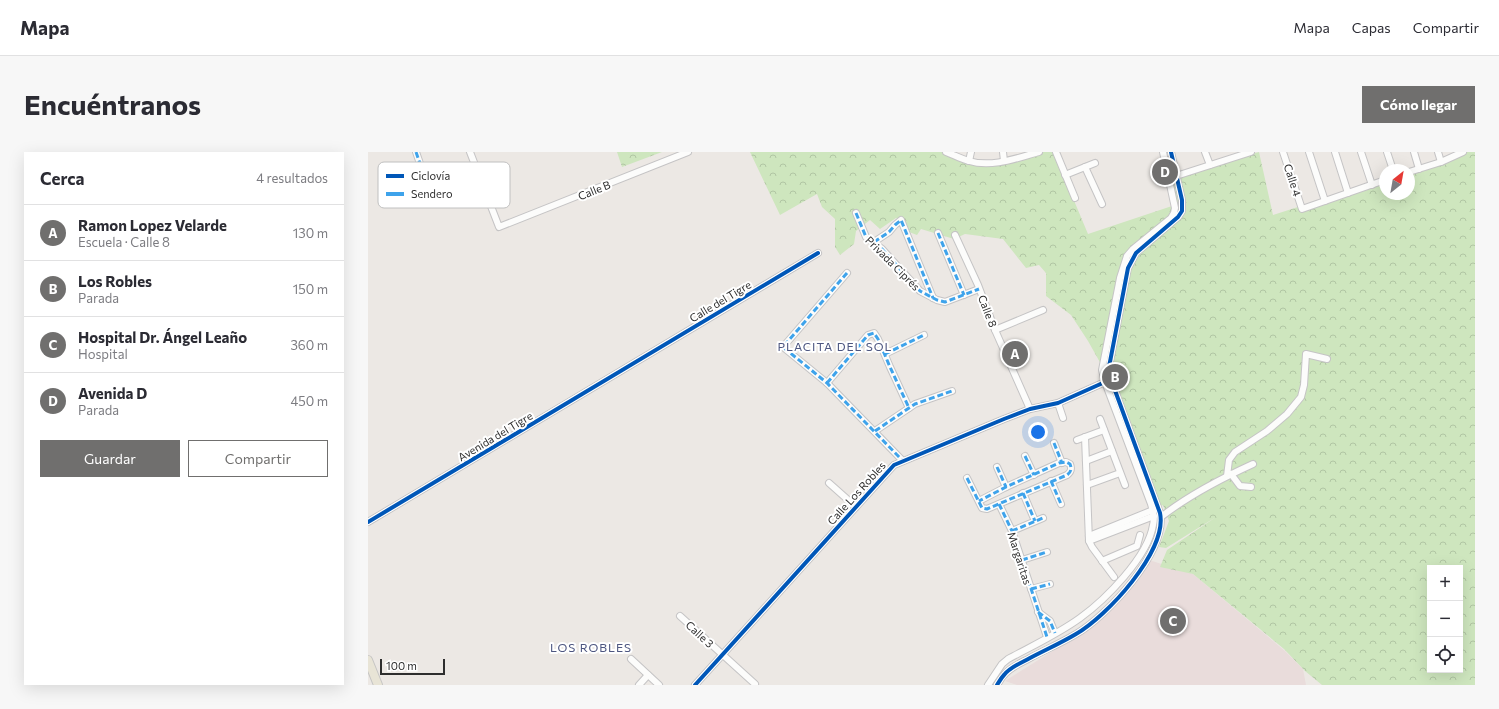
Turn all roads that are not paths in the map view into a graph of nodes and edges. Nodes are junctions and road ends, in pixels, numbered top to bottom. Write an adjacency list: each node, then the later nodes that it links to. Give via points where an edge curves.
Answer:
1 (416, 152): 24 (street)
2 (470, 152): 25 (street, Calle B)
3 (688, 152): 43 (street, Calle B, via 499,228)
4 (946, 152): 22 (street)
5 (972, 152): 22 (street)
6 (1003, 152): 23 (street)
7 (1039, 152): 23 (street)
8 (1056, 152): 33 (street)
9 (1163, 152): 34 (street)
10 (1171, 152): 34 (street)
11 (1205, 152): 29 (street)
12 (1251, 152): 21 (street)
13 (1283, 152): 41 (street, Calle 4, via 1302,209)
14 (1309, 152): 41 (street)
15 (1335, 152): 37 (street)
16 (1361, 152): 36 (street)
17 (1387, 152): 28 (street)
18 (1414, 152): 31 (street)
19 (1438, 152): 26 (street)
20 (1463, 152): 26 (street)
21 (1232, 155): 29 (street)
22 (969, 161): 23 (street)
23 (1004, 161)
24 (419, 162)
25 (474, 162)
26 (1441, 162): 31 (street)
27 (1095, 163): 30 (street)
28 (1391, 164)
29 (1210, 166): 34 (street)
30 (1086, 167): 33 (street); 42 (street)
31 (1419, 169): 32 (street)
32 (1415, 170)
33 (1065, 175): 39 (street)
34 (1173, 177): 38 (street); 40 (street)
35 (1379, 182): 36 (street)
36 (1372, 185): 37 (street)
37 (1348, 193): 41 (street)
38 (1181, 196): 40 (street, via 1175,195); 95 (street, via 1182,211 1178,218 1136,253 1130,265 1125,279 1110,367 1113,386)
39 (1075, 198)
40 (1173, 199): 59 (street, via 1173,215 1127,256 1102,367)
41 (1325, 201)
42 (1102, 204)
43 (491, 208)
44 (856, 213): 47 (street, Privada Ciprés, via 866,237)
45 (938, 233): 51 (street)
46 (955, 235): 50 (street, Calle 8)
47 (874, 242): 52 (street, Privada Ciprés, via 920,291); 52 (street, via 901,220)
48 (818, 253): 58 (street, Calle del Tigre)
49 (847, 273): 60 (street, via 783,347)
50 (979, 287): 51 (street, Privada Ciprés); 54 (street, Calle 8)
51 (963, 293): 52 (street, Privada Ciprés, via 945,302)
52 (933, 298)
53 (1043, 310): 54 (street)
54 (995, 330): 64 (street, Calle 8)
55 (924, 335): 56 (street)
56 (885, 354): 60 (street, via 874,333 868,335); 63 (street)
57 (1327, 359): 81 (street, via 1306,354 1301,397 1287,414 1267,431 1231,456)
58 (632, 365): 98 (street, Avenida del Tigre)
59 (1105, 382): 62 (street, Calle Los Robles); 94 (street)
60 (827, 383): 68 (street)
61 (952, 391): 63 (street)
62 (1058, 403): 64 (street, Calle Los Robles); 65 (street)
63 (909, 408): 68 (street)
64 (1030, 409): 74 (street, Calle Los Robles)
65 (1062, 418)
66 (1100, 419): 67 (street)
67 (1104, 430): 69 (street); 72 (street)
68 (874, 431): 74 (street)
69 (1085, 437): 70 (street); 75 (street)
70 (1077, 440)
71 (1054, 443): 76 (street)
72 (1112, 451): 75 (street); 79 (street)
73 (1025, 456): 80 (street)
74 (902, 460): 93 (street, Calle Los Robles, via 886,472)
75 (1086, 461): 85 (street)
76 (1062, 463): 80 (street); 83 (street, via 1070,464 1070,473)
77 (1253, 464): 81 (street)
78 (997, 466): 87 (street)
79 (1120, 473): 85 (street); 86 (street)
80 (1034, 475): 87 (street)
81 (1229, 475): 88 (street, via 1240,486); 95 (street, via 1188,497)
82 (967, 478): 90 (street)
83 (1051, 481): 89 (street); 92 (street)
84 (829, 482): 93 (street)
85 (1087, 485): 101 (street)
86 (1125, 485)
87 (1006, 487): 90 (street)
88 (1251, 487)
89 (1023, 493): 91 (street); 97 (street)
90 (979, 502): 91 (street, via 982,508 987,509)
91 (1000, 504): 99 (street, Margaritas)
92 (1061, 504)
93 (856, 507): 112 (street, Calle Los Robles)
94 (1153, 513): 101 (street); 110 (street, via 1152,530 1137,560 1098,603 1080,618)
95 (1161, 517): 124 (street, via 1157,539 1150,554 1120,597 1076,634 1015,666)
96 (1043, 518): 97 (street)
97 (1035, 521): 99 (street)
98 (368, 522)
99 (1012, 531): 103 (street, Margaritas)
100 (1140, 536): 104 (street, via 1137,546)
101 (1089, 538): 104 (street)
102 (1047, 552): 103 (street)
103 (1022, 560): 107 (street, Margaritas)
104 (1102, 561): 105 (street)
105 (1114, 577)
106 (1050, 584): 107 (street)
107 (1031, 589): 108 (street, Margaritas)
108 (1038, 612): 110 (street, Margaritas, via 1050,621); 111 (street, Margaritas)
109 (680, 616): 112 (street, Calle 3)
110 (1055, 633): 111 (street)
111 (1047, 638): 123 (street, via 1008,659)
112 (722, 654): 117 (street, Calle 3); 122 (street, Calle Los Robles)
113 (631, 659): 116 (street)
114 (368, 660): 119 (main road)
115 (368, 675): 118 (main road)
116 (648, 675): 120 (street); 121 (street)
117 (755, 684)
118 (372, 685)
119 (378, 685)
120 (639, 685)
121 (659, 685)
122 (694, 685)
123 (988, 685)
124 (997, 685)

